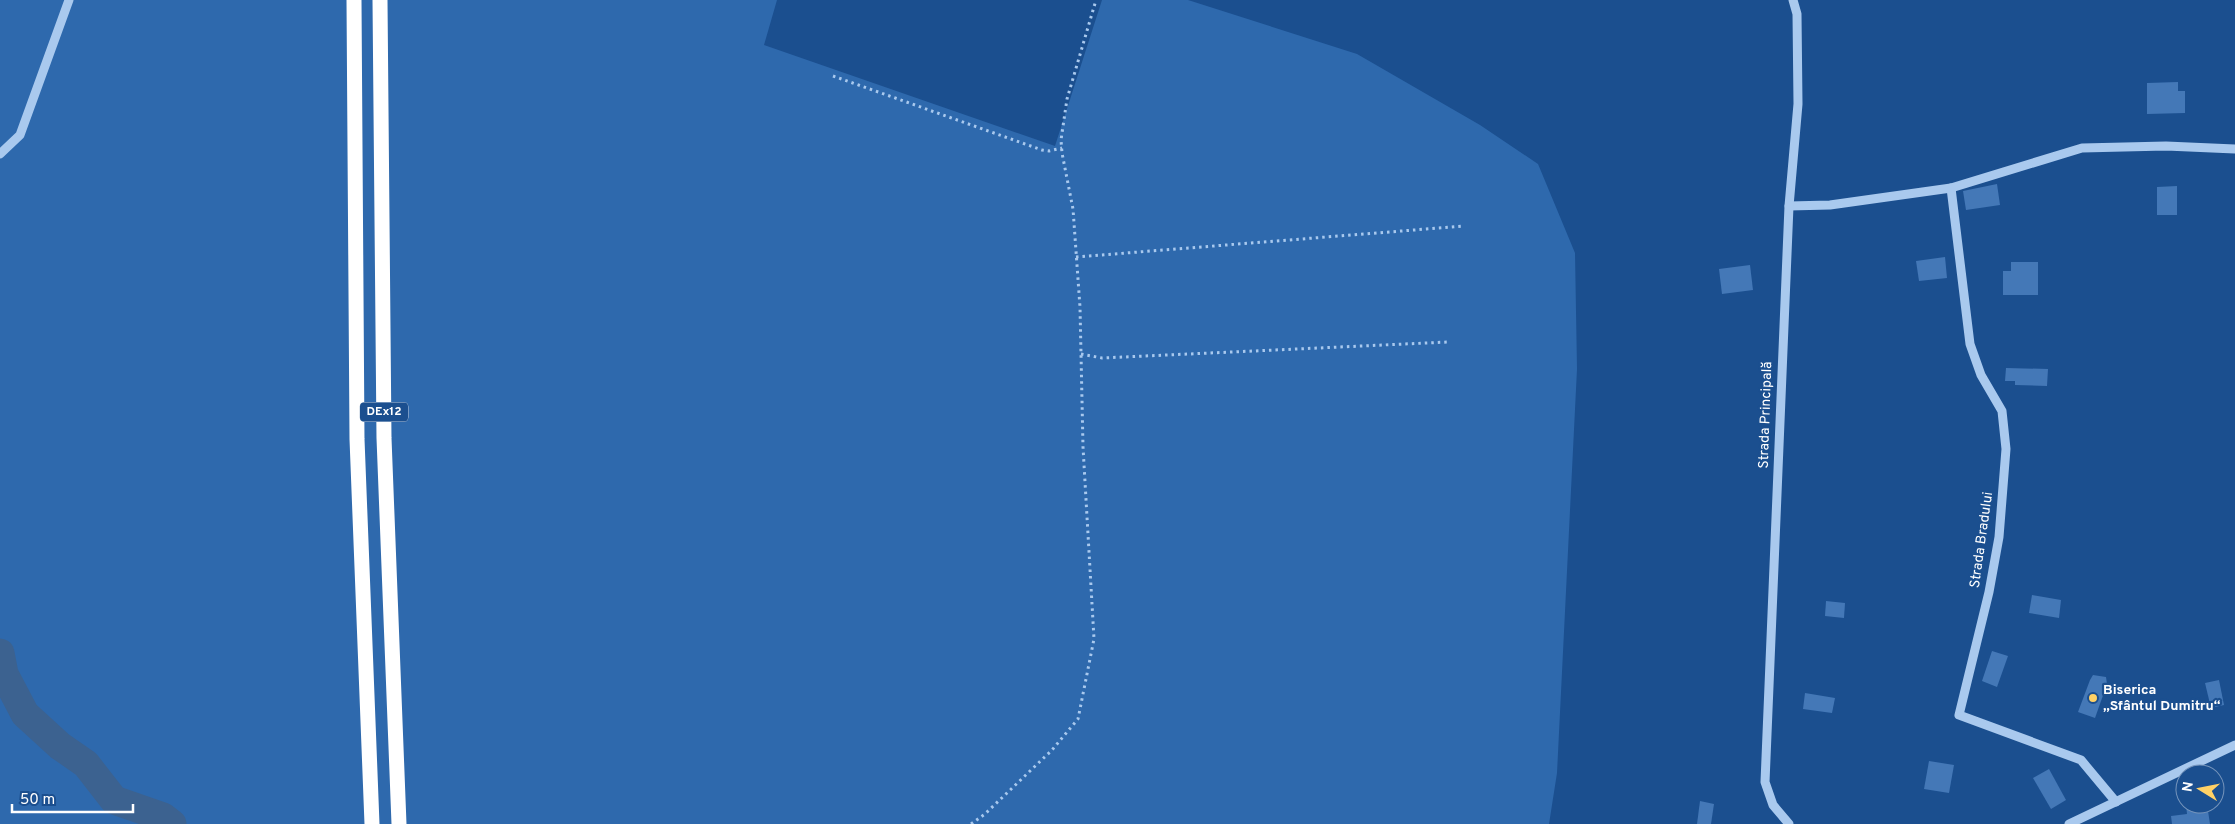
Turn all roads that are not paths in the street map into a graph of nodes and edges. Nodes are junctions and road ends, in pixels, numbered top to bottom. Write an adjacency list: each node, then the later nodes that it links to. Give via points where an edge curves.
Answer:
1 (69, 0): 6 (street, via 20,135)
2 (354, 0): 11 (highway, DEx12, via 357,439)
3 (380, 0): 12 (highway, DEx12, via 384,438)
4 (1793, 0): 8 (street, Strada Principală, via 1797,14 1798,104)
5 (2235, 149): 7 (street, via 2166,146 2082,148)
6 (0, 154)
7 (1951, 188): 8 (street, via 1830,205); 10 (street, Strada Bradului, via 1970,344 1981,375 2002,411 2006,449 1997,546 1989,592 1959,715 2081,760)
8 (1789, 206): 13 (street, Strada Principală, via 1765,782 1773,805)
9 (2235, 745): 10 (street)
10 (2116, 802): 14 (street)
11 (372, 824)
12 (400, 824)
13 (1789, 824)
14 (2069, 824)

